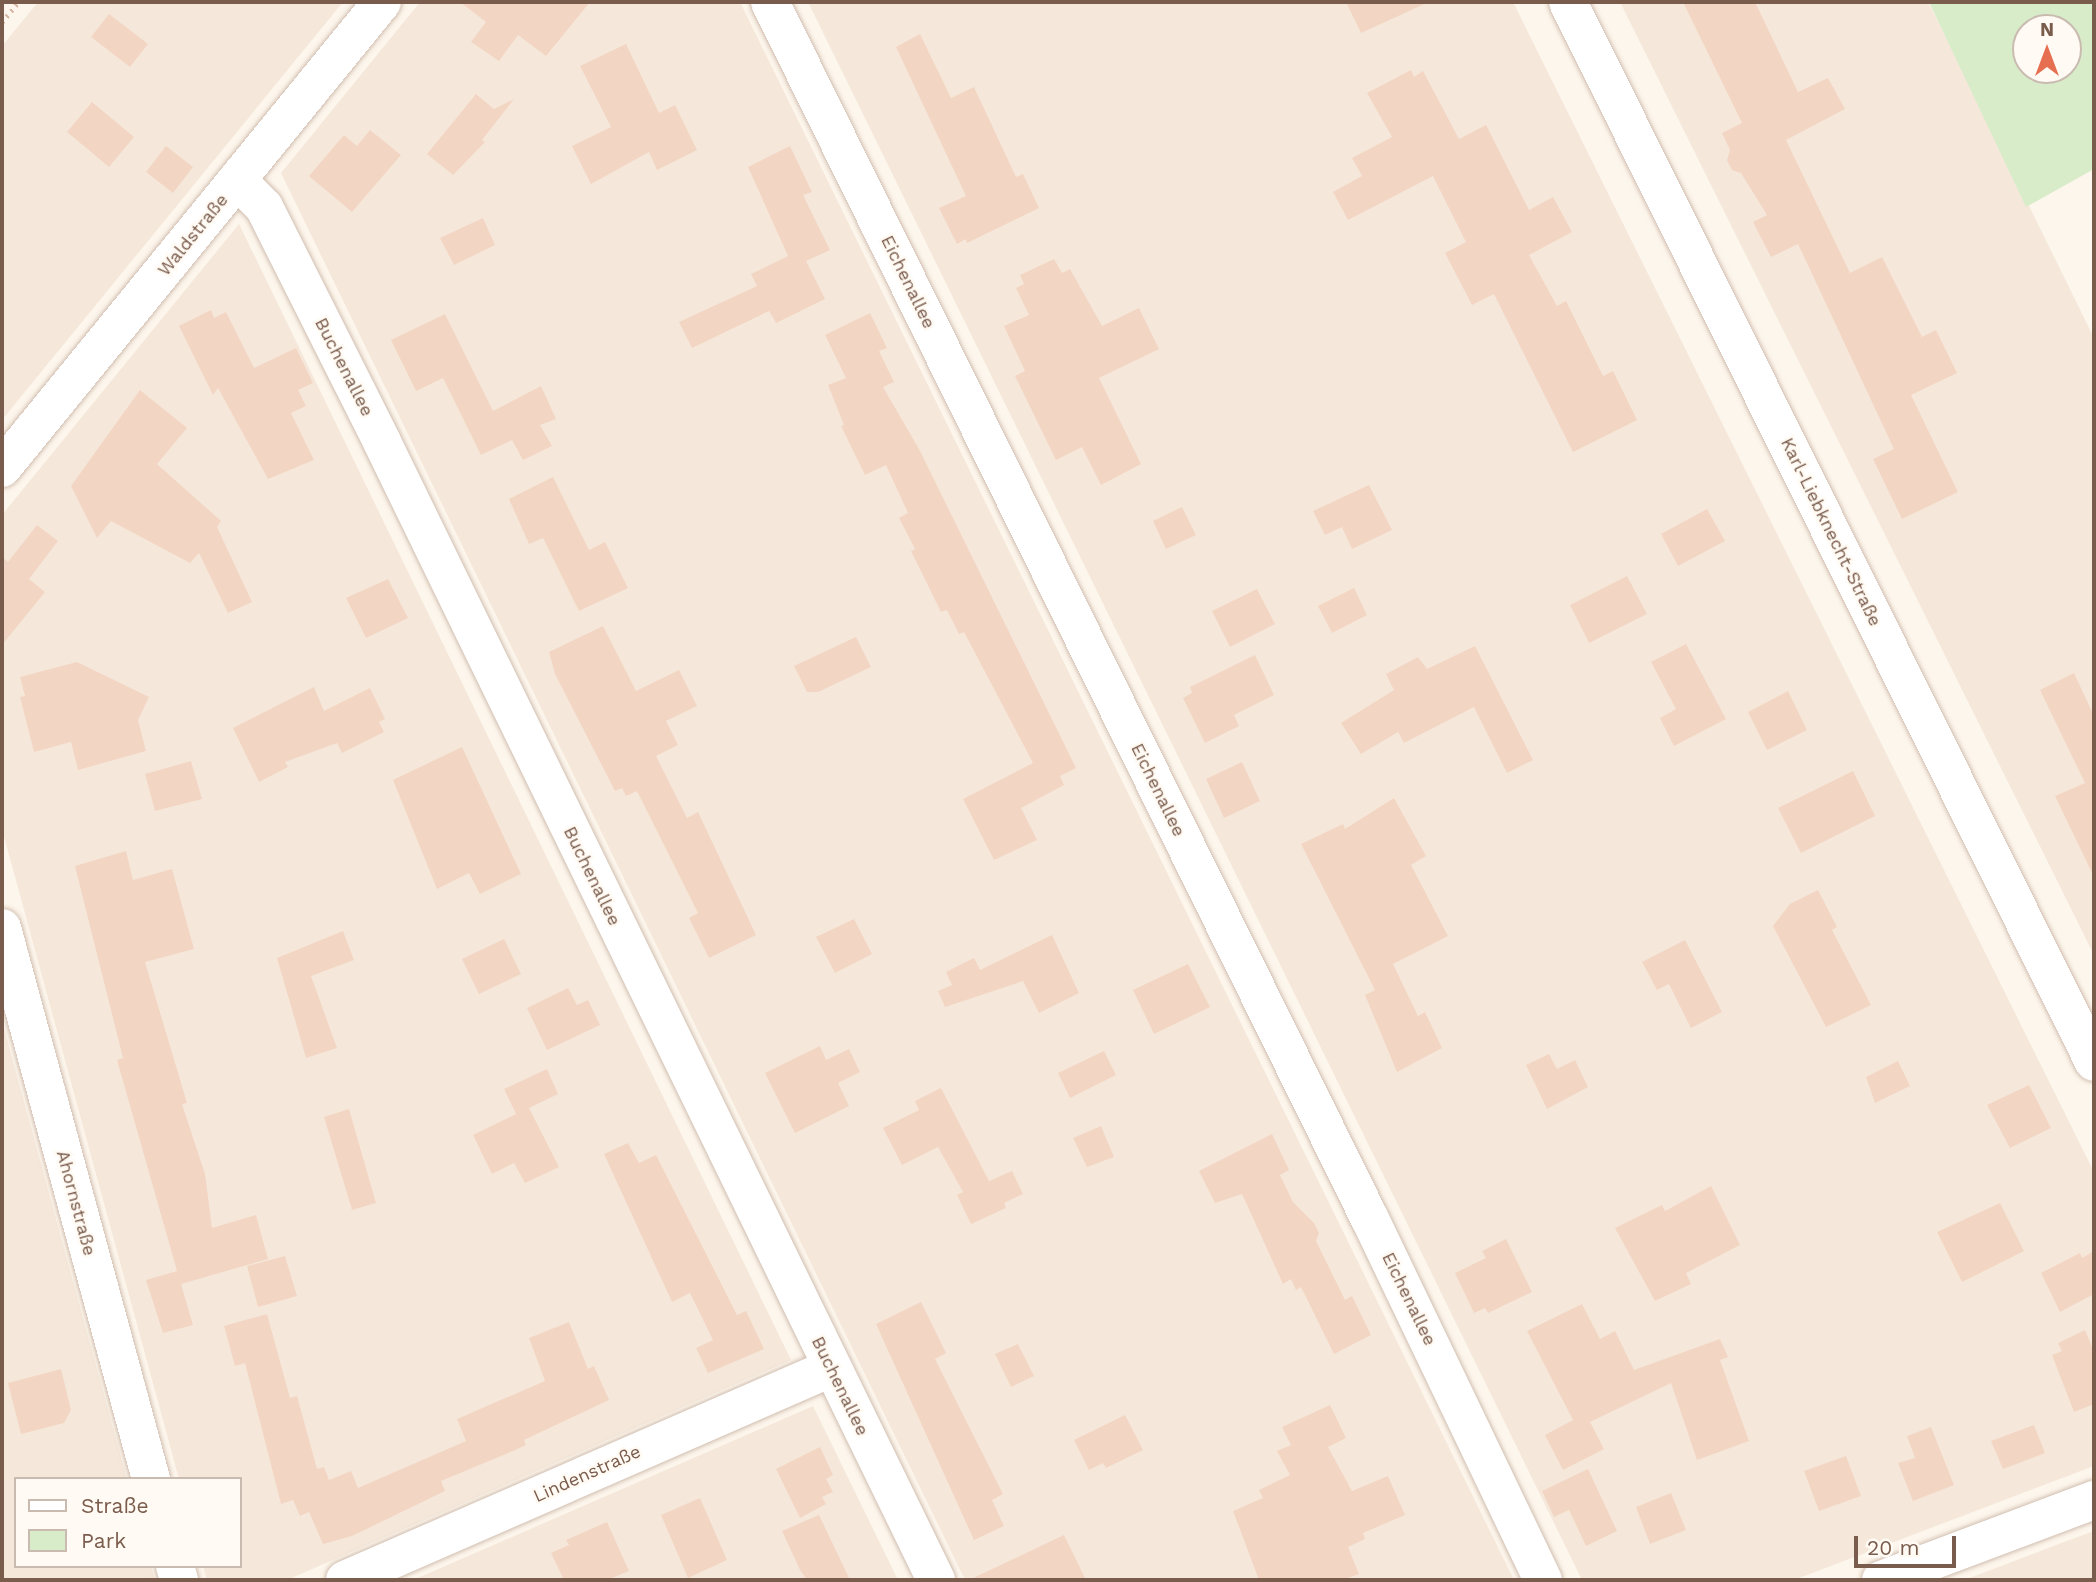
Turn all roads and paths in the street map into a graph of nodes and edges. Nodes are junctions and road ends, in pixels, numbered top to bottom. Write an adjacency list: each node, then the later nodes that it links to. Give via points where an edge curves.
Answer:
1 (18, 2): 5 (path)
2 (382, 2): 6 (street, Waldstraße)
3 (771, 2): 15 (street, Eichenallee)
4 (1568, 2): 9 (street, Karl-Liebknecht-Straße)
5 (2, 22)
6 (237, 180): 7 (street, Waldstraße); 10 (street, Buchenallee, via 264,207 382,442)
7 (2, 468)
8 (2, 928): 11 (street, Ahornstraße)
9 (2094, 1062)
10 (831, 1368): 13 (street, Lindenstraße); 14 (street, Buchenallee)
11 (150, 1477)
12 (2094, 1500): 16 (street)
13 (345, 1580)
14 (936, 1580)
15 (1543, 1580)
16 (1881, 1580)

